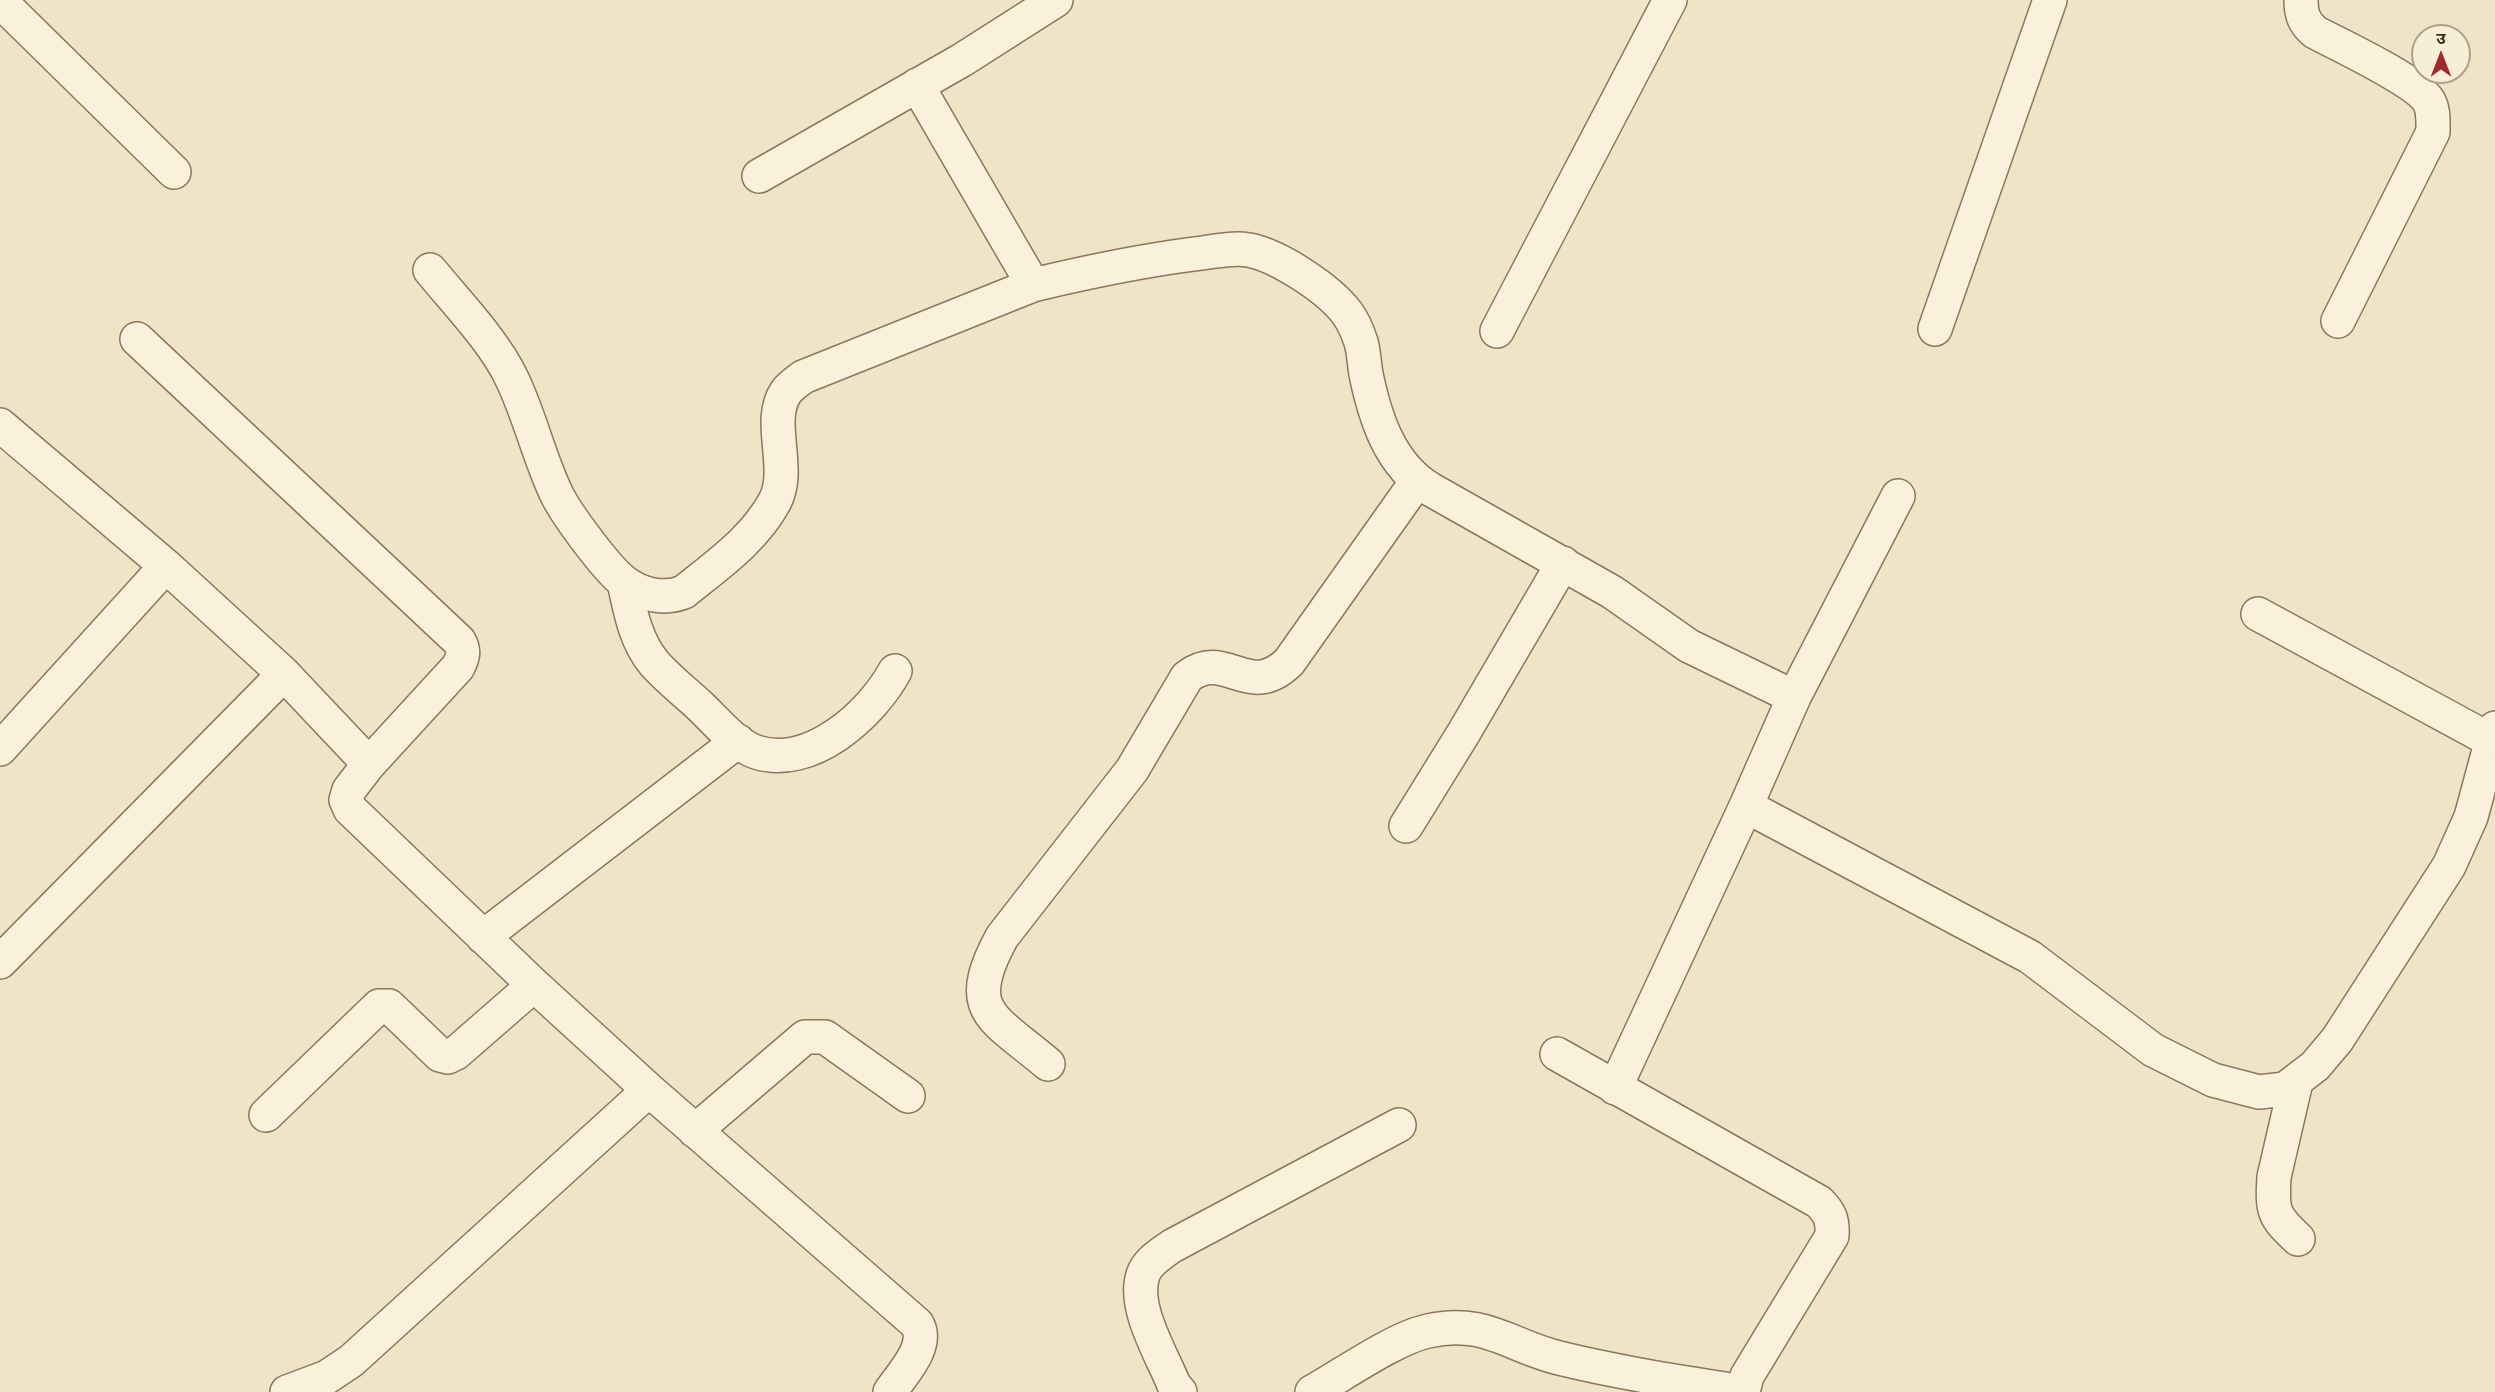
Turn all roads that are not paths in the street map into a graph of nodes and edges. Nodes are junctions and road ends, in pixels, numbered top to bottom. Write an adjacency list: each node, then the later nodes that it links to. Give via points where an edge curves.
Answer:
1 (1056, 0): 6 (street)
2 (1670, 0): 13 (street)
3 (2050, 0): 12 (street)
4 (2301, 0): 11 (street, via 2306,25 2415,87 2429,101 2433,116 2433,132)
5 (0, 1): 7 (street)
6 (917, 85): 8 (street); 10 (street)
7 (174, 172)
8 (759, 176)
9 (430, 270): 20 (street, via 499,356 512,379 558,497)
10 (1033, 285): 16 (street, via 1152,260 1226,250 1249,250 1272,259 1329,294 1348,314 1361,343 1383,432 1406,471); 20 (street, via 803,377 786,391 780,406 782,465 776,500 749,537 684,592 671,597 647,593)
11 (2338, 321)
12 (1935, 329)
13 (1497, 331)
14 (137, 339): 28 (street, via 464,649 458,667)
15 (0, 425): 19 (street)
16 (1417, 481): 18 (street); 35 (street, via 1280,670 1259,678 1208,666 1187,677 1132,770 1002,937 988,962 983,1000 990,1015)
17 (1898, 496): 24 (street)
18 (1563, 563): 24 (street, via 1689,646); 30 (street)
19 (166, 566): 23 (street); 27 (street)
20 (624, 582): 26 (street, via 633,623 654,662)
21 (2258, 614): 25 (street)
22 (895, 671): 26 (street, via 884,692 864,712 814,749 794,756 772,756 755,752)
23 (284, 674): 28 (street); 32 (street)
24 (1794, 696): 29 (street)
25 (2493, 734): 36 (street, via 2472,817 2449,866 2337,1040)
26 (738, 741): 31 (street)
27 (0, 749)
28 (369, 764): 31 (street, via 349,790 346,800 350,809)
29 (1746, 806): 36 (street, via 2030,957 2153,1050 2212,1080 2259,1092 2285,1089); 37 (street)
30 (1406, 826)
31 (483, 937): 33 (street)
32 (0, 962)
33 (534, 985): 38 (street); 40 (street, via 448,1057 389,1006 379,1005)
34 (1557, 1054): 37 (street)
35 (1048, 1064)
36 (2296, 1082): 43 (street, via 2273,1192 2277,1218)
37 (1615, 1088): 48 (street, via 1819,1202 1829,1212 1832,1236 1747,1376)
38 (649, 1090): 42 (street); 44 (street, via 351,1361 327,1377)
39 (908, 1096): 42 (street, via 825,1037 805,1037)
40 (266, 1115)
41 (1399, 1125): 46 (street, via 1172,1246 1151,1262 1143,1274 1142,1308)
42 (695, 1131): 45 (street, via 917,1324 922,1334 919,1347)
43 (2298, 1239)
44 (287, 1392)
45 (890, 1392)
46 (1180, 1392)
47 (1312, 1392): 48 (street, via 1412,1335 1454,1327 1488,1330 1556,1357 1591,1365)
48 (1743, 1392)

